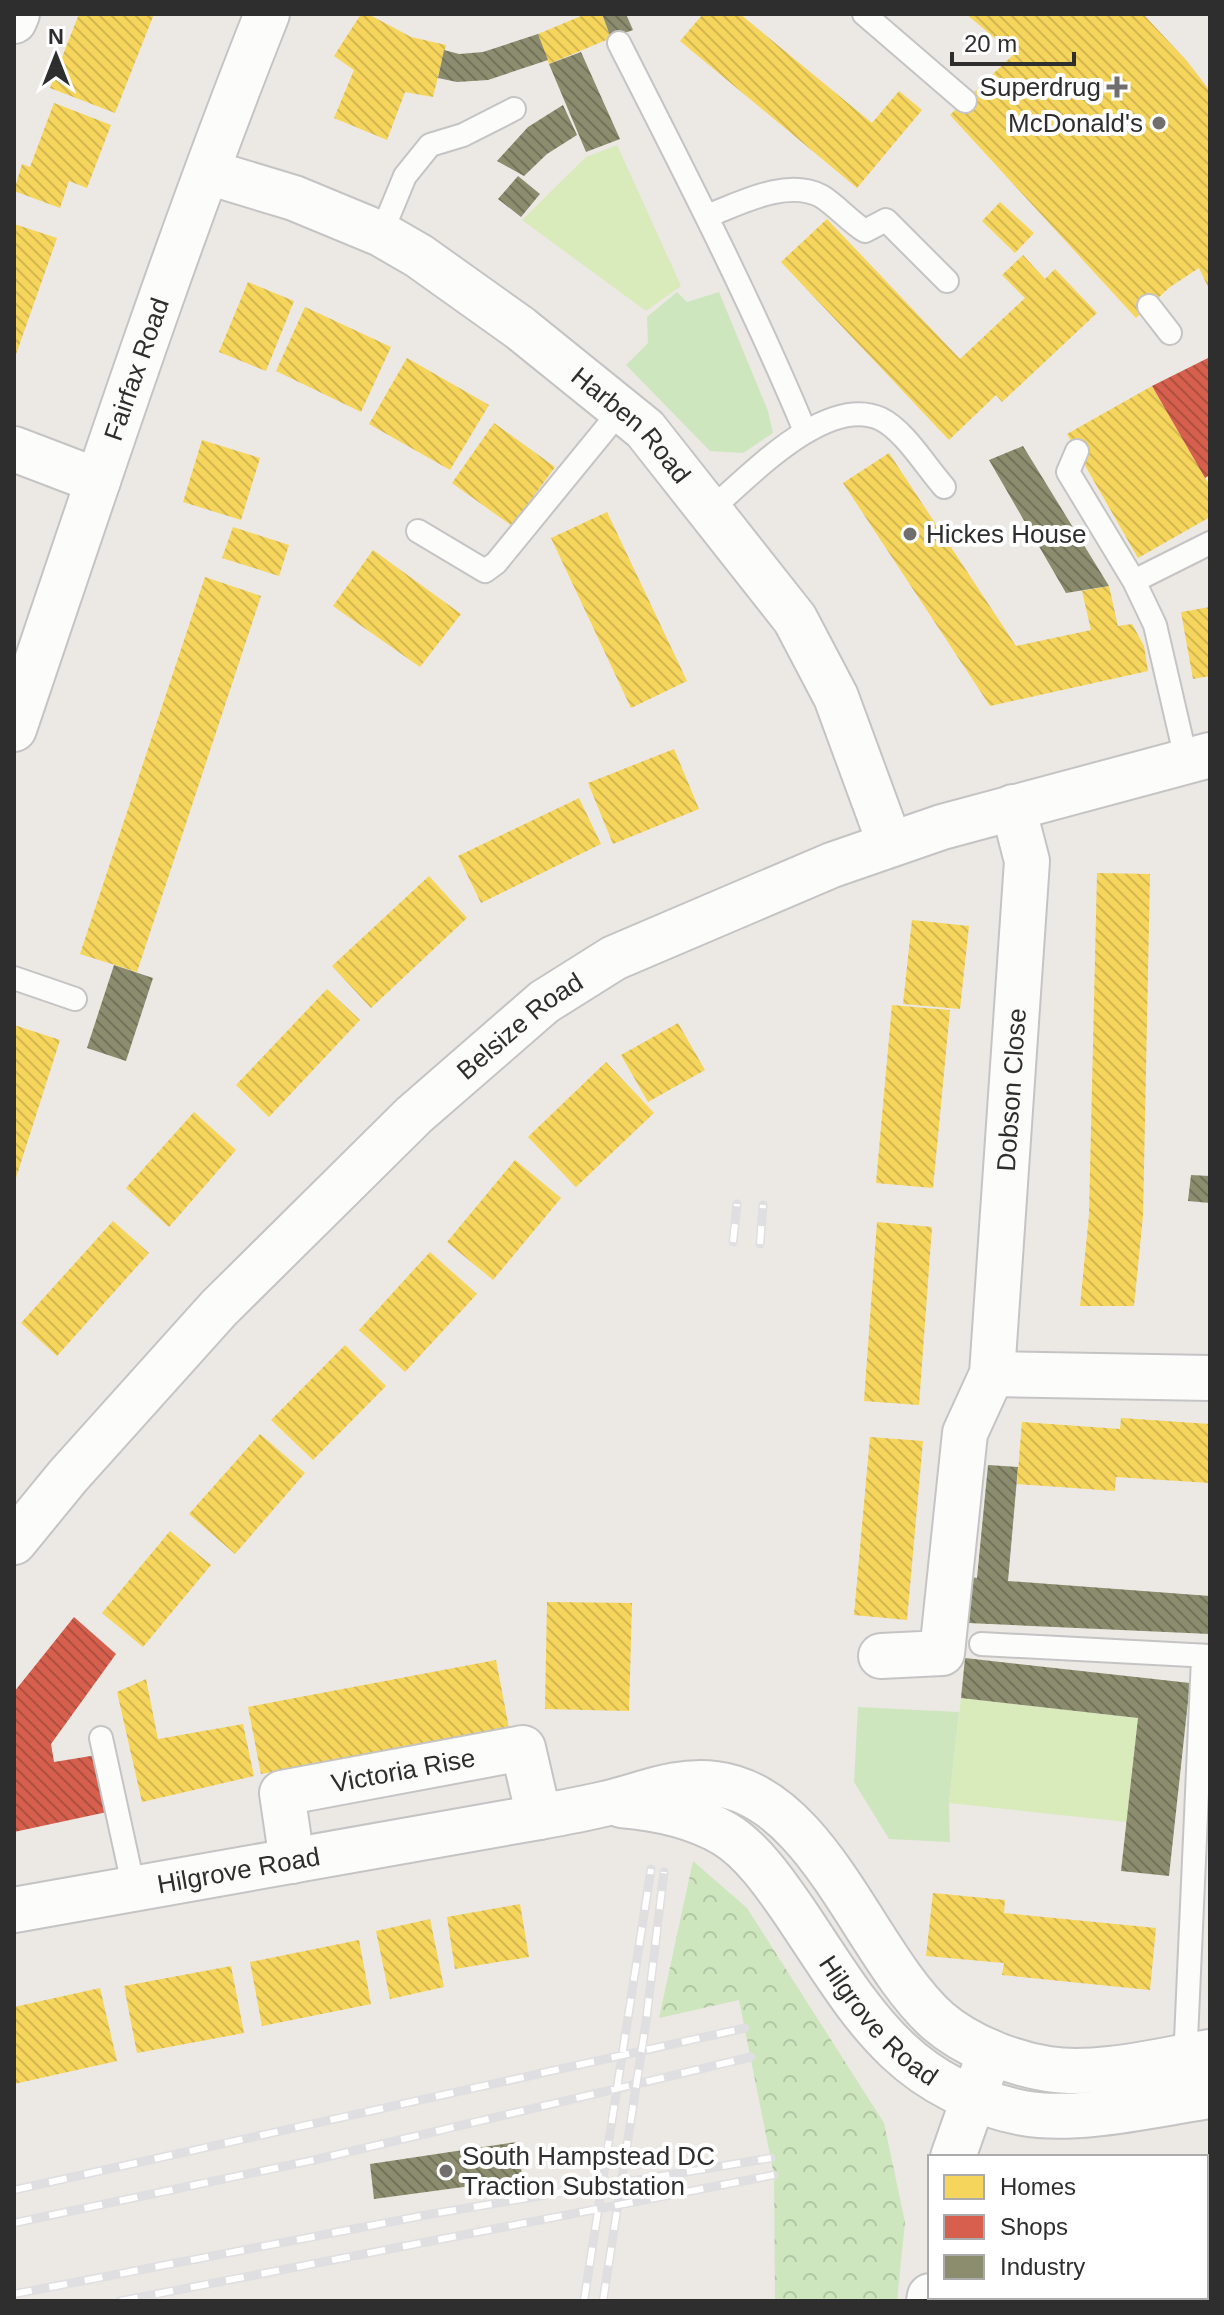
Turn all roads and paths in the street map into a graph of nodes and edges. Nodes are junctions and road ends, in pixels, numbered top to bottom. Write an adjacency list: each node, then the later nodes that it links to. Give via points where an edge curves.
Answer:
1 (17, 14): 4 (street)
2 (267, 14): 8 (street, Fairfax Road)
3 (864, 14): 6 (lane)
4 (14, 21)
5 (619, 43): 9 (lane)
6 (965, 101)
7 (514, 109): 10 (lane, via 430,145 405,176)
8 (208, 172): 10 (street, Harben Road, via 294,198); 18 (street, Fairfax Road)
9 (707, 216): 11 (lane, via 768,193 820,196 865,231 886,220); 15 (lane)
10 (381, 234): 14 (street, Harben Road, via 520,328)
11 (947, 281)
12 (1149, 306): 13 (lane)
13 (1170, 333)
14 (621, 410): 20 (street, Harben Road, via 645,429); 21 (lane, via 485,571)
15 (805, 431): 19 (lane, via 832,418 862,414 882,420); 20 (lane)
16 (14, 449): 18 (street)
17 (1077, 451): 23 (lane, via 1068,472)
18 (98, 481): 24 (street, Fairfax Road)
19 (944, 487)
20 (709, 511): 27 (street, Harben Road, via 795,619 836,697)
21 (418, 531)
22 (1210, 543): 23 (lane)
23 (1134, 581): 25 (lane, via 1155,625)
24 (14, 729)
25 (1198, 757): 26 (street, Belsize Road)
26 (1013, 807): 27 (street, Belsize Road); 30 (street, Dobson Close, via 1027,861)
27 (890, 844): 32 (street, Belsize Road, via 735,903 614,958 544,1002 414,1115 219,1308)
28 (14, 978): 29 (lane)
29 (75, 999)
30 (992, 1374): 31 (street); 34 (street, Dobson Close, via 965,1433 942,1653)
31 (1210, 1378)
32 (14, 1542)
33 (981, 1644): 35 (lane)
34 (881, 1656)
35 (1207, 1657): 43 (lane)
36 (101, 1738): 40 (lane)
37 (606, 1803): 38 (street, Hilgrove Road); 42 (street, Hilgrove Road, via 668,1784 718,1784 763,1802 802,1832 893,1971 939,2022); 45 (street, Hilgrove Road, via 664,1808 726,1835 771,1879 896,2052 935,2082)
38 (539, 1817): 39 (street, Hilgrove Road); 39 (street, Victoria Rise, via 523,1748 282,1793)
39 (292, 1861): 40 (street, Hilgrove Road)
40 (134, 1889): 41 (street, Hilgrove Road)
41 (14, 1910)
42 (990, 2052): 43 (street, Hilgrove Road, via 1050,2069 1124,2067); 45 (street)
43 (1198, 2054): 44 (lane)
44 (1197, 2098): 45 (street, Hilgrove Road, via 1073,2114 1024,2113)
45 (974, 2099): 46 (street)
46 (954, 2155)

